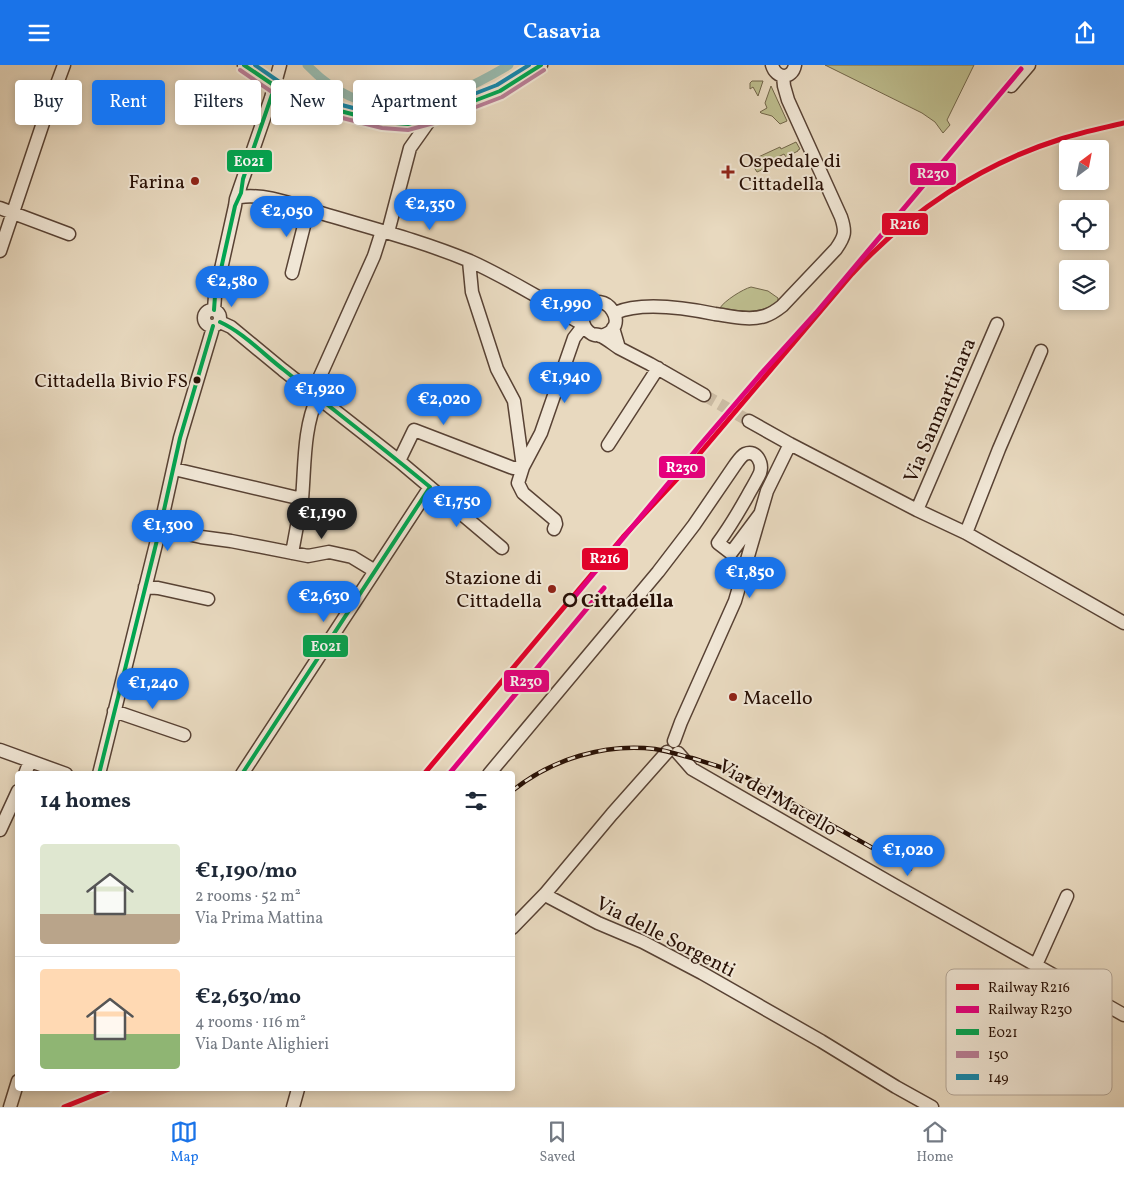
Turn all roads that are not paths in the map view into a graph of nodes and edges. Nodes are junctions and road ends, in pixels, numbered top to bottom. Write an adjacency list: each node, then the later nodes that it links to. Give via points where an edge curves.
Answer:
1 (64, 65): 18 (street)
2 (244, 65): 10 (street)
3 (280, 65): 9 (street)
4 (541, 65): 13 (street, via 500,91)
5 (772, 65): 8 (street, via 777,74)
6 (795, 65): 8 (street, via 792,72)
7 (1029, 65): 11 (street)
8 (783, 76): 26 (street, via 788,100 841,217 845,233 841,241 782,306 765,316 735,317 672,307 632,307)
9 (276, 80)
10 (271, 83)
11 (1012, 86)
12 (271, 98): 15 (street)
13 (476, 100)
14 (426, 125): 19 (street, via 410,148)
15 (238, 202): 17 (street, via 249,196 278,200); 27 (street, via 215,296)
16 (0, 208): 18 (street)
17 (308, 210): 19 (street); 23 (street)
18 (13, 212): 20 (street); 21 (street)
19 (385, 232): 22 (street); 36 (street)
20 (69, 234)
21 (0, 251)
22 (470, 261): 25 (street); 41 (street, via 472,292 497,369 514,401)
23 (292, 273)
24 (586, 309): 25 (street); 26 (street, via 599,302 608,305); 29 (street)
25 (563, 312): 29 (street)
26 (614, 313): 30 (street)
27 (216, 319): 36 (street, via 231,327); 42 (street, via 180,438)
28 (996, 324): 45 (street, Via Sanmartinara)
29 (584, 325): 31 (street, via 592,334); 41 (street, via 574,338 540,433)
30 (613, 328): 31 (street); 32 (street)
31 (600, 335): 32 (street)
32 (620, 348): 34 (street)
33 (1041, 351): 49 (street)
34 (658, 368): 35 (street); 39 (street)
35 (704, 395)
36 (315, 398): 40 (street); 44 (street, via 307,437)
37 (749, 421): 38 (street, Via Sanmartinara)
38 (790, 444): 45 (street, Via Sanmartinara); 46 (street, via 766,491)
39 (608, 445)
40 (399, 461): 41 (street, via 414,429 513,467); 43 (street)
41 (523, 467): 48 (street, via 518,483 523,493 555,521)
42 (174, 469): 44 (street); 47 (street)
43 (430, 487): 50 (street); 52 (street)
44 (302, 499): 51 (street)
45 (917, 510): 49 (street, Via Sanmartinara)
46 (760, 514): 58 (street, via 735,601 681,722); 65 (street, via 732,553 718,543 759,474 760,459 746,453 668,559)
47 (160, 528): 51 (street); 53 (street)
48 (554, 529)
49 (966, 533): 55 (street, Via Sanmartinara)
50 (502, 548)
51 (292, 553): 52 (street, via 308,556 329,552 352,557)
52 (375, 571): 64 (street)
53 (145, 587): 54 (street); 56 (street)
54 (208, 599)
55 (1124, 623)
56 (114, 711): 57 (street); 63 (street)
57 (184, 735)
58 (673, 749): 68 (street, via 606,821); 71 (street, Via del Macello, via 692,769)
59 (0, 751): 60 (street)
60 (30, 761): 61 (street); 62 (street)
61 (26, 771)
62 (58, 771)
63 (100, 771)
64 (244, 771)
65 (491, 771)
66 (15, 798): 67 (street)
67 (0, 830)
68 (545, 894): 70 (street); 79 (street, Via delle Sorgenti, via 702,973)
69 (1067, 896): 71 (street)
70 (515, 925)
71 (1036, 965): 72 (street, Via del Macello)
72 (1043, 969)
73 (1112, 1008): 74 (street, Via del Macello)
74 (1124, 1015)
75 (15, 1091): 77 (street)
76 (297, 1091): 78 (street)
77 (10, 1107)
78 (293, 1107)
79 (932, 1107)

